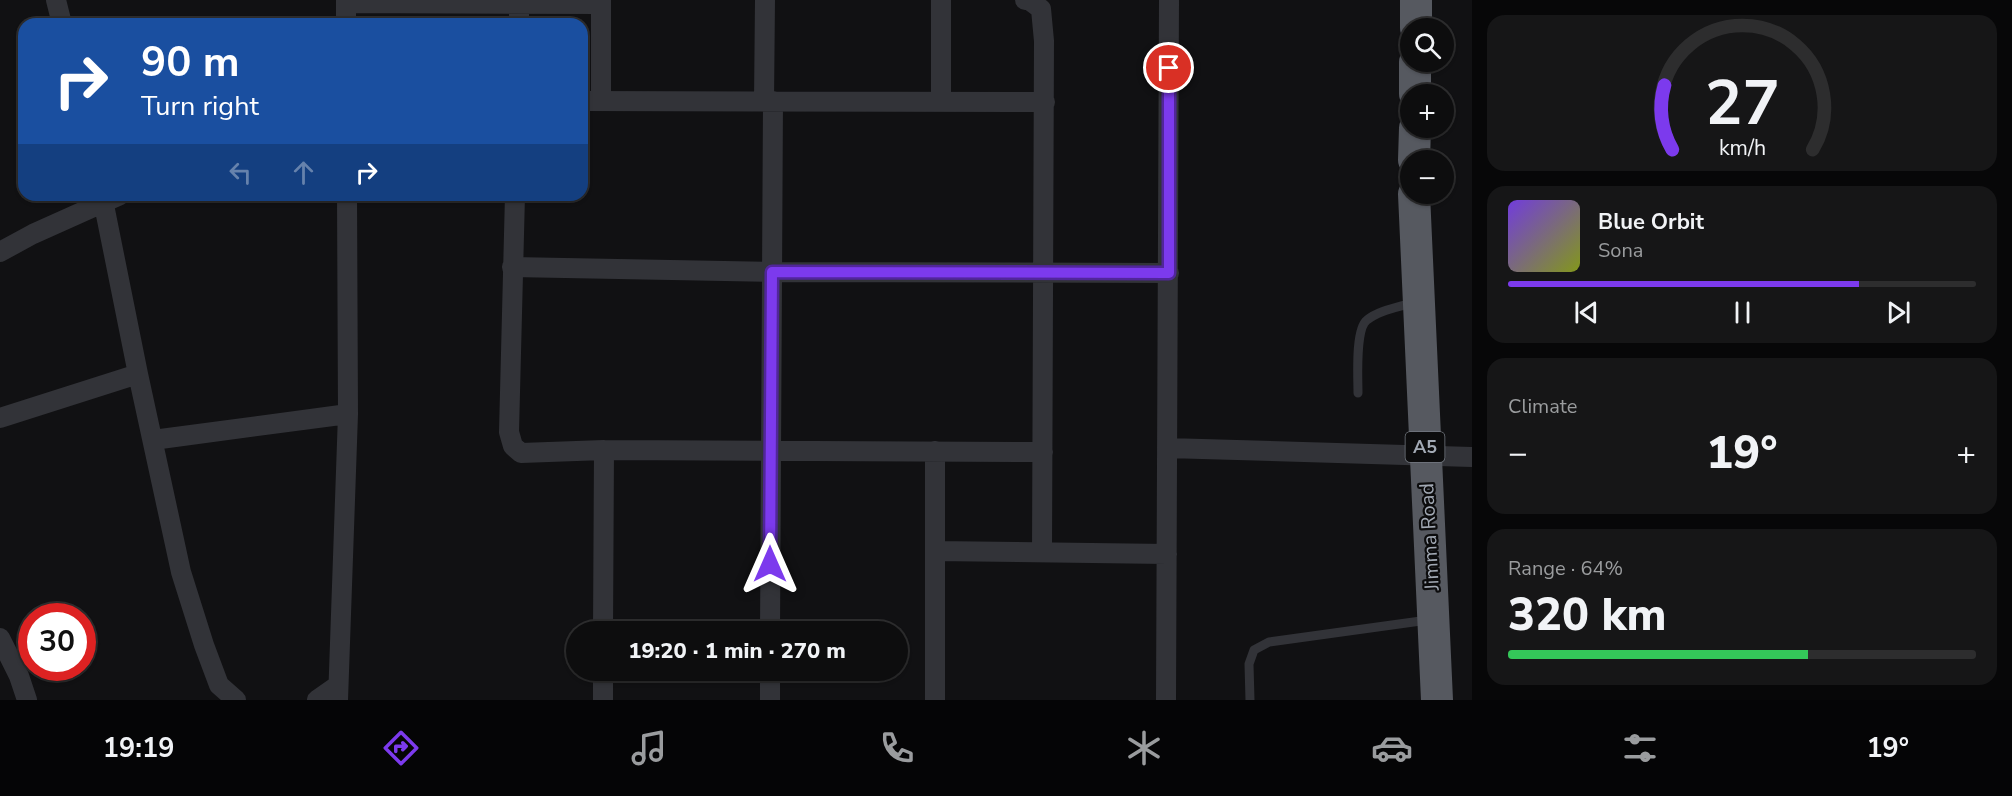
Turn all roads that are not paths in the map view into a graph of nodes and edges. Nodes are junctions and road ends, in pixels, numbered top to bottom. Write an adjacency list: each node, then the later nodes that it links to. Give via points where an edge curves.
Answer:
1 (56, 0): 10 (street)
2 (765, 0): 15 (street)
3 (941, 0): 16 (street)
4 (1025, 0): 17 (street, via 1041,9 1044,22)
5 (1169, 0): 27 (street)
6 (1416, 0): 13 (highway)
7 (346, 2): 9 (street); 11 (street)
8 (601, 2): 9 (street); 14 (street)
9 (519, 4): 12 (street)
10 (60, 18)
11 (346, 18)
12 (519, 18)
13 (1416, 18)
14 (591, 101): 15 (street)
15 (769, 101): 16 (street); 25 (street)
16 (941, 102): 17 (street)
17 (1045, 102): 26 (street)
18 (101, 201): 23 (street)
19 (110, 201): 29 (street)
20 (347, 201): 31 (street)
21 (515, 201): 24 (street)
22 (1414, 204): 28 (highway, Jimma Road / A5)
23 (0, 252)
24 (512, 267): 25 (street); 35 (street, via 509,432 513,446 521,453)
25 (772, 272): 26 (street); 36 (street)
26 (1044, 273): 27 (street); 38 (street)
27 (1169, 273): 34 (street)
28 (1418, 302): 30 (lane, via 1365,321 1360,331); 39 (highway, Jimma Road / A5)
29 (138, 374): 32 (street); 33 (street)
30 (1358, 393)
31 (348, 414): 33 (street); 50 (street)
32 (0, 418)
33 (153, 440): 52 (street, via 181,572 204,645 219,685)
34 (1167, 448): 39 (street); 43 (street)
35 (604, 450): 36 (street); 45 (street)
36 (771, 451): 37 (street); 46 (street)
37 (935, 451): 38 (street); 41 (street)
38 (1043, 452): 42 (street)
39 (1425, 457): 40 (street); 44 (highway, Jimma Road / A5)
40 (1472, 457)
41 (935, 551): 42 (street); 56 (street)
42 (1042, 552): 43 (street)
43 (1167, 554): 57 (street)
44 (1433, 619): 58 (lane, via 1269,642 1254,650 1249,664); 59 (highway, Jimma Road / A5)
45 (603, 621)
46 (770, 621)
47 (0, 638): 51 (street, via 20,676)
48 (603, 681): 54 (street)
49 (770, 681): 55 (street)
50 (337, 693): 53 (street)
51 (27, 700)
52 (236, 700)
53 (317, 700)
54 (603, 700)
55 (770, 700)
56 (935, 700)
57 (1166, 700)
58 (1250, 700)
59 (1437, 700)

